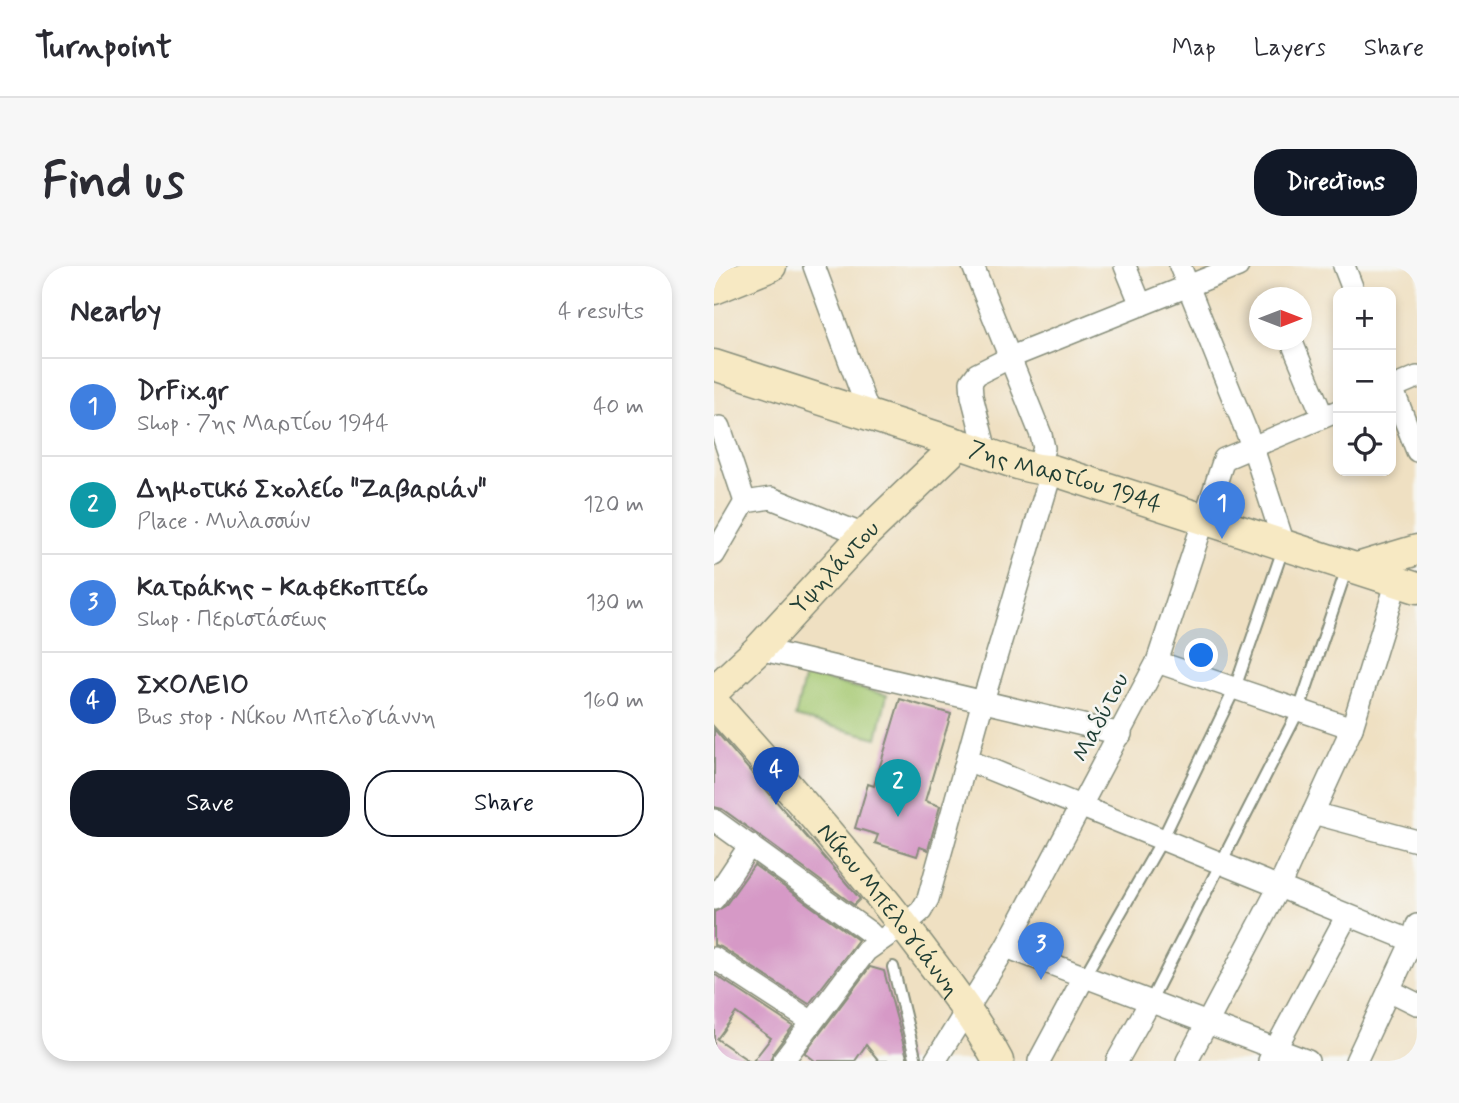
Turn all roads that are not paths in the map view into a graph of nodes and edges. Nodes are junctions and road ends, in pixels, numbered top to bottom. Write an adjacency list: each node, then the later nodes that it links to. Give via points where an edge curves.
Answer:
1 (771, 266): 10 (main road)
2 (814, 266): 19 (street)
3 (973, 266): 13 (street)
4 (1125, 266): 11 (street)
5 (1180, 266): 8 (street)
6 (1238, 266): 8 (street)
7 (1343, 266): 9 (street)
8 (1188, 286): 11 (street); 22 (street)
9 (1352, 287)
10 (714, 289)
11 (1141, 305): 13 (street)
12 (1296, 350): 18 (street)
13 (1011, 358): 21 (street, via 977,374 971,382); 24 (street, via 1041,435)
14 (714, 365): 19 (main road, 7ης Μαρτίου 1944)
15 (1417, 377): 16 (street)
16 (1396, 385)
17 (1396, 399): 23 (street)
18 (1331, 414): 22 (street)
19 (870, 416): 21 (main road, 7ης Μαρτίου 1944)
20 (720, 427): 25 (street)
21 (972, 448): 24 (main road, 7ης Μαρτίου 1944); 27 (main road, Υψηλάντου)
22 (1253, 448): 26 (street, Μαδύτου, via 1224,458); 28 (street)
23 (1417, 451)
24 (1045, 470): 26 (main road, 7ης Μαρτίου 1944); 37 (street)
25 (745, 502): 27 (street, via 771,498); 30 (street)
26 (1204, 519): 28 (main road, 7ης Μαρτίου 1944); 34 (street, Μαδύτου)
27 (864, 535): 33 (main road, Υψηλάντου)
28 (1284, 544): 31 (main road, 7ης Μαρτίου 1944); 35 (lane)
29 (1417, 550): 31 (main road)
30 (714, 555)
31 (1352, 567): 32 (main road, 7ης Μαρτίου 1944); 39 (lane)
32 (1407, 584): 40 (street)
33 (759, 649): 36 (main road, Υψηλάντου); 37 (street)
34 (1157, 662): 35 (street); 41 (street, Μαδύτου)
35 (1234, 688): 39 (street); 46 (lane)
36 (714, 691)
37 (982, 701): 41 (street); 42 (street)
38 (714, 703): 53 (main road, Νίκου Μπελογιάννη)
39 (1299, 710): 40 (street); 49 (lane)
40 (1352, 728): 44 (street)
41 (1121, 734): 43 (street, Μαδύτου)
42 (967, 760): 43 (street); 53 (street, via 928,899 921,911)
43 (1082, 807): 46 (street); 56 (street, Μαδύτου)
44 (1313, 813): 47 (street); 50 (street)
45 (714, 820): 48 (street)
46 (1162, 840): 49 (street); 59 (lane)
47 (1417, 841)
48 (750, 845): 51 (street); 55 (street)
49 (1222, 864): 50 (street); 61 (lane)
50 (1279, 887): 52 (street); 65 (street)
51 (714, 900)
52 (1347, 915): 54 (street); 66 (street)
53 (903, 923): 55 (street); 63 (main road, Νίκου Μπελογιάννη)
54 (1415, 937): 60 (street)
55 (878, 941): 64 (street)
56 (1006, 947): 59 (street); 63 (street, Μαδύτου)
57 (714, 958): 64 (street)
58 (892, 967): 68 (lane)
59 (1084, 977): 61 (street); 71 (street)
60 (1389, 990): 62 (street); 75 (street)
61 (1150, 1002): 65 (street); 72 (street)
62 (1417, 1004)
63 (967, 1009): 69 (street, Μαδύτου); 70 (main road, Νίκου Μπελογιάννη)
64 (812, 1022): 67 (street)
65 (1207, 1023): 66 (street); 73 (street)
66 (1272, 1055): 74 (street)
67 (783, 1061)
68 (916, 1061)
69 (935, 1061)
70 (998, 1061)
71 (1039, 1061)
72 (1117, 1061)
73 (1187, 1061)
74 (1308, 1061)
75 (1356, 1061)

